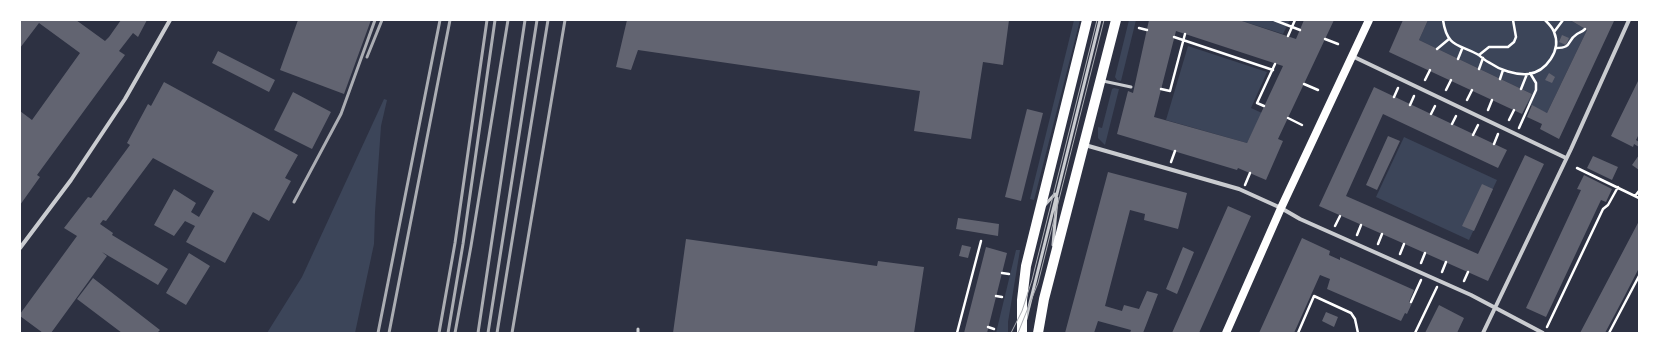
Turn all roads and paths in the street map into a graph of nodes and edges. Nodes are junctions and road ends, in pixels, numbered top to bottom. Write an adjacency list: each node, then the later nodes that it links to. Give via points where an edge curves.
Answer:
1 (170, 20): 91 (street, via 125,99 71,180)
2 (1087, 20): 82 (main road)
3 (1100, 20): 77 (lane)
4 (1116, 20): 42 (main road)
5 (1274, 20): 13 (path)
6 (1295, 20): 13 (path)
7 (1369, 20): 30 (main road)
8 (1442, 20): 23 (path)
9 (1513, 20): 29 (path, via 1516,37 1514,42 1508,47 1489,47)
10 (1545, 20): 18 (path)
11 (1563, 20): 18 (path)
12 (1629, 20): 73 (street)
13 (1292, 27): 17 (path); 20 (path)
14 (1139, 28): 16 (path)
15 (1585, 29): 27 (path, via 1572,38 1566,47)
16 (1147, 30)
17 (1300, 30)
18 (1554, 32): 27 (path)
19 (1185, 34): 24 (path)
20 (1288, 36)
21 (1174, 37): 24 (path)
22 (1325, 39): 25 (path)
23 (1449, 39): 26 (path); 28 (path)
24 (1184, 40): 35 (path); 46 (path, via 1170,91)
25 (1338, 44)
26 (1462, 48): 29 (path); 32 (path)
27 (1556, 48): 38 (path, via 1545,66)
28 (1437, 49)
29 (1479, 55): 31 (path)
30 (1352, 56): 68 (street); 81 (main road)
31 (1483, 58): 34 (path); 37 (path)
32 (1458, 59)
33 (1275, 64): 35 (path)
34 (1479, 69)
35 (1273, 70): 56 (path, via 1257,103)
36 (1430, 70): 40 (path)
37 (1503, 70): 38 (path); 39 (path)
38 (1528, 74): 47 (path); 68 (path, via 1536,83 1536,90)
39 (1500, 78)
40 (1425, 80)
41 (1451, 80): 49 (path)
42 (1101, 81): 44 (lane); 71 (main road)
43 (1304, 84): 48 (path)
44 (1131, 87)
45 (1398, 88): 52 (path)
46 (1161, 89)
47 (1521, 89)
48 (1318, 90)
49 (1446, 90)
50 (1472, 90): 53 (path)
51 (1414, 96): 55 (path)
52 (1394, 97)
53 (1467, 100)
54 (1492, 100): 58 (path)
55 (1410, 104)
56 (1264, 106)
57 (1435, 106): 60 (path)
58 (1488, 110)
59 (1514, 110): 63 (path)
60 (1431, 114)
61 (1456, 116): 64 (path)
62 (1288, 118): 65 (path)
63 (1509, 120)
64 (1452, 124)
65 (1302, 125)
66 (1478, 125): 69 (path)
67 (1498, 134): 70 (path)
68 (1516, 134): 73 (street)
69 (1474, 135)
70 (1494, 144)
71 (1083, 145): 74 (street); 96 (main road)
72 (1175, 151): 74 (path)
73 (1566, 158): 108 (street)
74 (1169, 168): 81 (street, via 1239,189)
75 (1577, 168): 76 (path)
76 (1618, 187): 79 (path); 109 (path, via 1603,209)
77 (1058, 188): 82 (lane, via 1052,199); 96 (lane); 115 (lane)
78 (1639, 191): 79 (path)
79 (1635, 196): 80 (path)
80 (1639, 198)
81 (1281, 208): 101 (street); 117 (main road)
82 (1040, 209): 115 (main road, via 1023,288)
83 (1340, 216): 85 (path)
84 (1361, 225): 87 (path)
85 (1335, 226)
86 (1382, 234): 89 (path)
87 (1357, 235)
88 (981, 241): 114 (path)
89 (1378, 244)
90 (1404, 244): 93 (path)
91 (20, 248)
92 (1425, 253): 95 (path)
93 (1400, 254)
94 (1446, 262): 97 (path)
95 (1420, 263)
96 (1052, 266): 116 (main road)
97 (1442, 272)
98 (1468, 272): 104 (path)
99 (1002, 273): 100 (path)
100 (1009, 274)
101 (1423, 274): 103 (street); 107 (path)
102 (1639, 276): 123 (path)
103 (1439, 281): 108 (street); 120 (path)
104 (1464, 282)
105 (996, 296): 106 (path)
106 (1002, 297)
107 (1411, 302)
108 (1495, 308): 121 (street); 122 (street)
109 (1548, 325)
110 (988, 327): 112 (path)
111 (638, 329): 113 (lane)
112 (994, 329)
113 (638, 333)
114 (957, 333)
115 (1022, 333)
116 (1038, 333)
117 (1226, 333)
118 (1298, 333): 119 (path, via 1314,296 1351,313)
119 (1358, 333)
120 (1415, 333)
121 (1483, 333)
122 (1544, 333)
123 (1609, 333)

